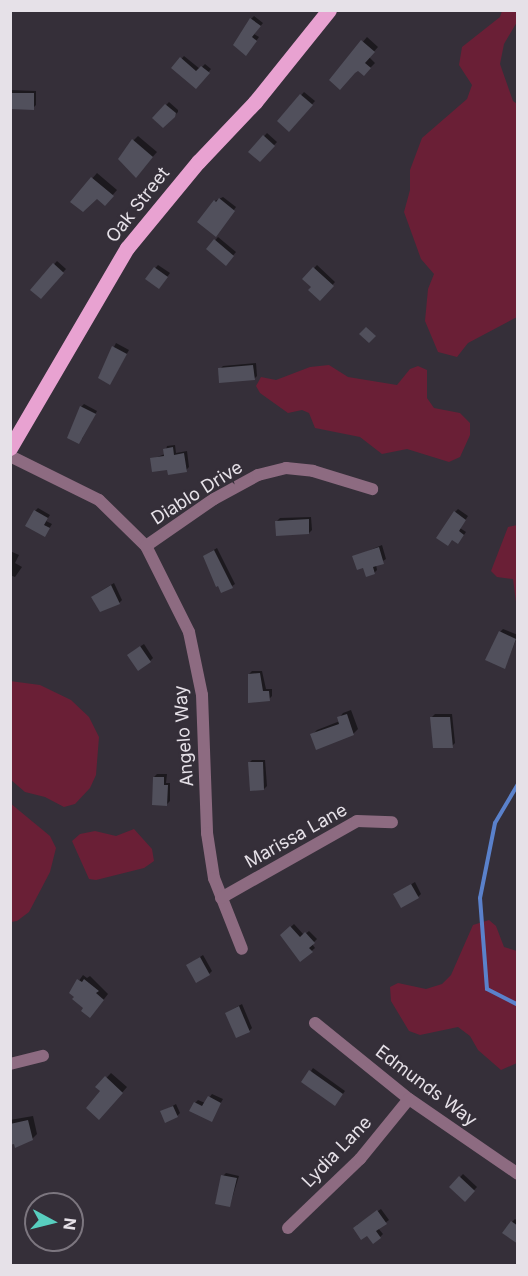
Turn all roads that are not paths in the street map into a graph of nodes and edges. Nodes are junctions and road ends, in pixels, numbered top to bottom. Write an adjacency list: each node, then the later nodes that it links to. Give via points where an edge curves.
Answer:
1 (330, 10): 2 (main road, Oak Street, via 126,248)
2 (10, 448)
3 (10, 456): 5 (street, Angelo Way, via 99,500)
4 (372, 489): 5 (street, Diablo Drive, via 313,471 286,468 258,475)
5 (146, 546): 7 (street, Angelo Way, via 189,632 202,695 207,832)
6 (392, 822): 7 (street, Marissa Lane, via 357,821)
7 (221, 898): 8 (street, Angelo Way)
8 (242, 949)
9 (315, 1023): 12 (street, Edmunds Way)
10 (43, 1056): 11 (street)
11 (10, 1064)
12 (409, 1099): 13 (street, Edmunds Way); 14 (street, Lydia Lane, via 360,1159)
13 (518, 1174)
14 (288, 1228)

